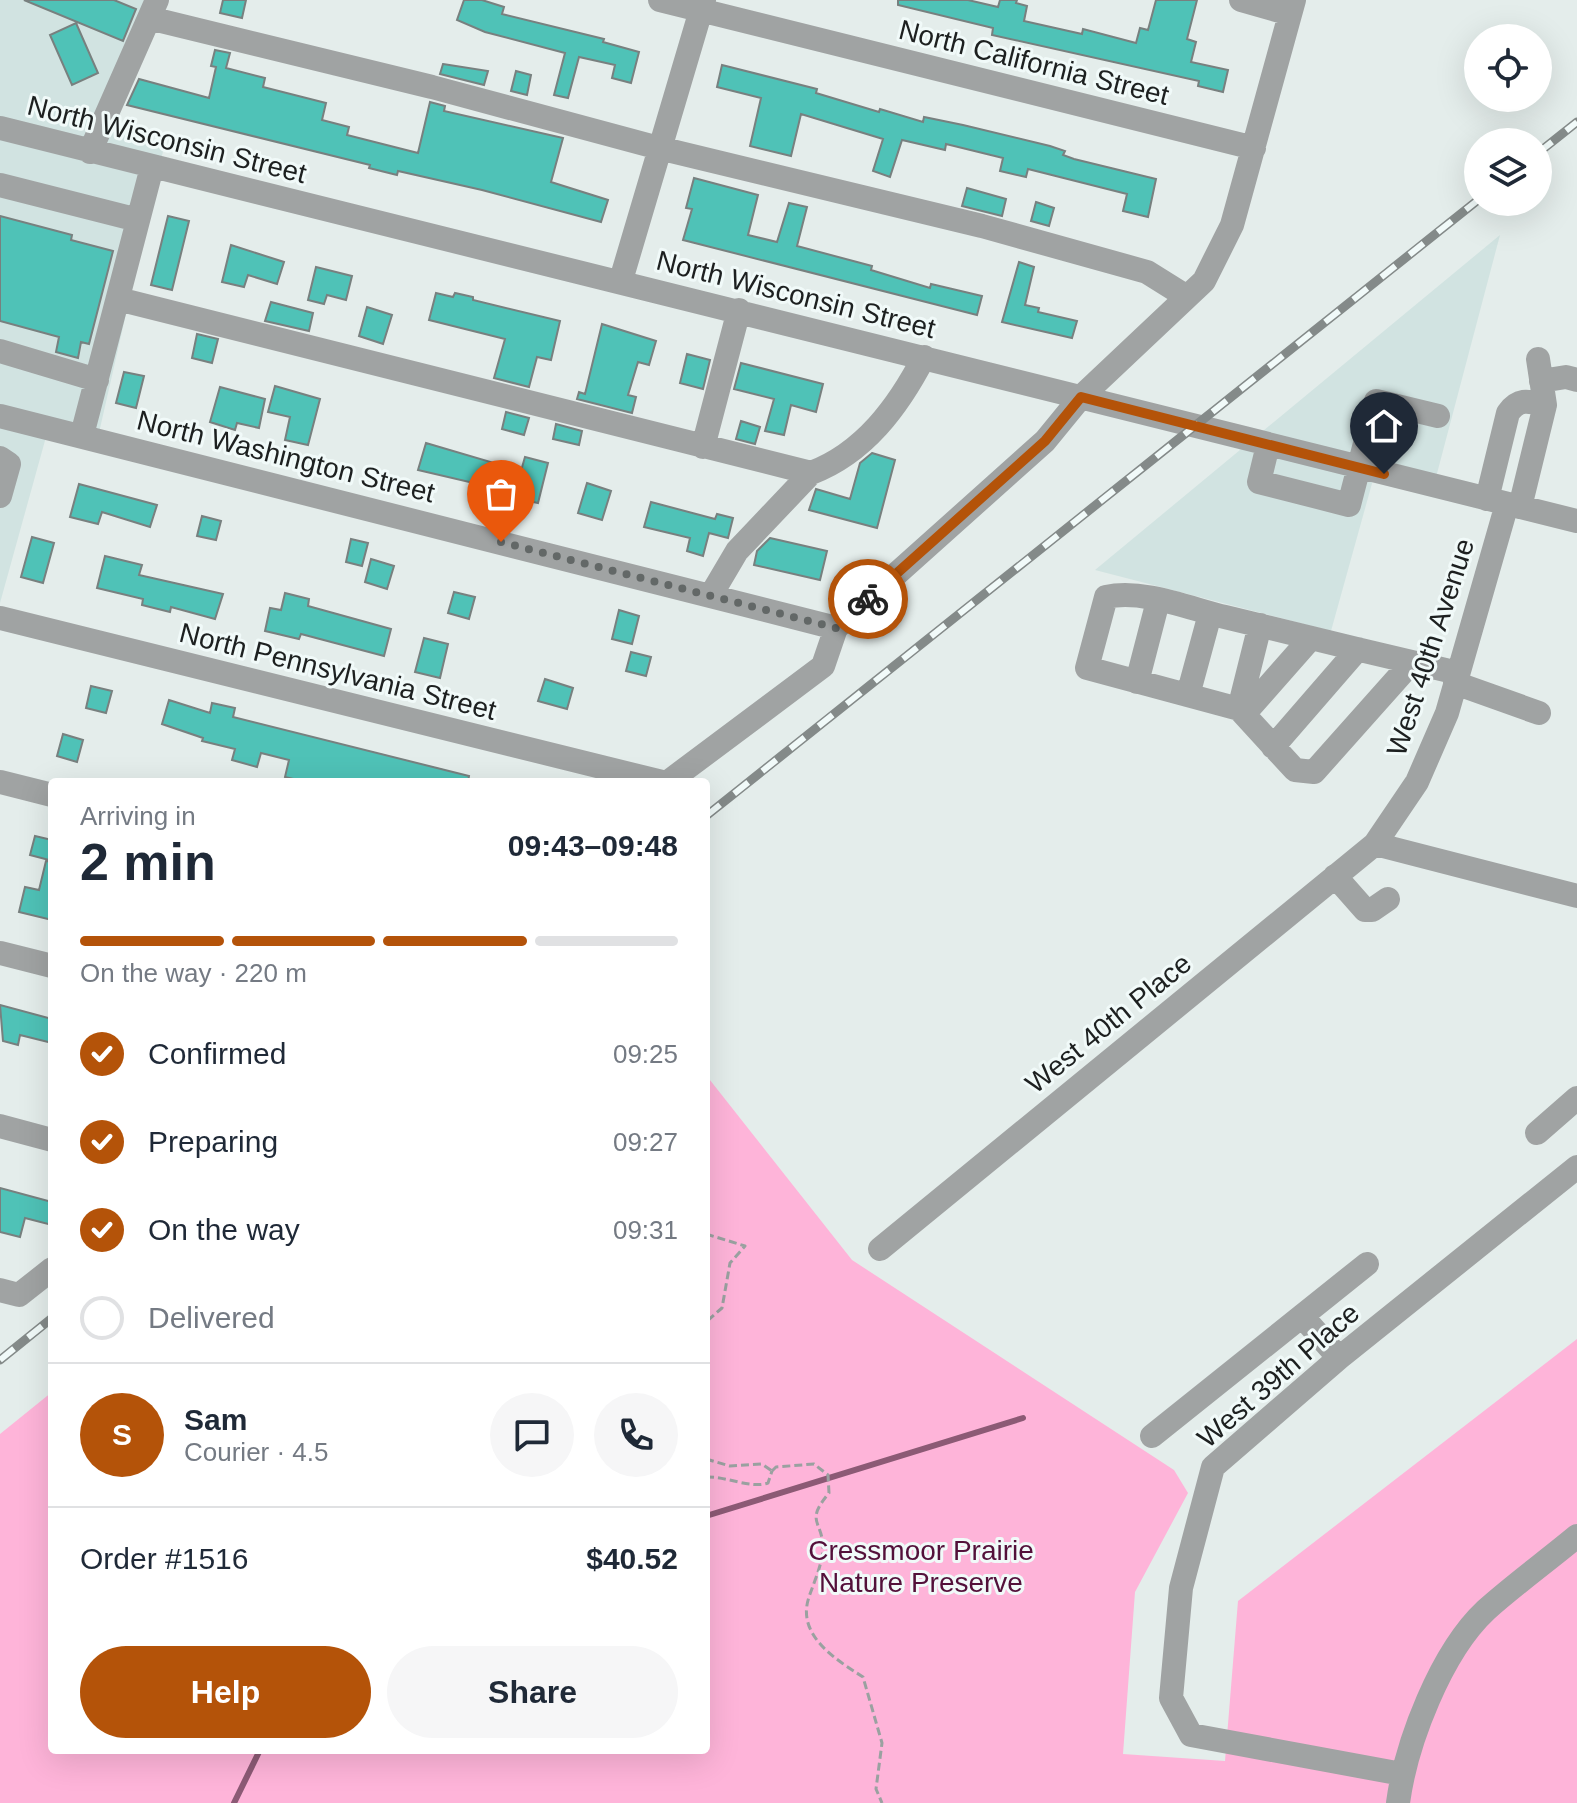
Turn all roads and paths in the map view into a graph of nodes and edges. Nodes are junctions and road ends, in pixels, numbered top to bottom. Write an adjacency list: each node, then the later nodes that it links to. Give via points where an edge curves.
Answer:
1 (660, 0): 3 (street, North California Street)
2 (1241, 0): 4 (street)
3 (703, 5): 7 (street); 8 (street, North California Street)
4 (1292, 7): 8 (street)
5 (153, 9): 7 (street); 9 (street)
6 (0, 128): 9 (street, North Wisconsin Street)
7 (659, 148): 13 (street); 14 (street, via 1147,272)
8 (1254, 148): 14 (street, via 1232,225 1204,281)
9 (90, 152): 10 (street, North Wisconsin Street)
10 (152, 167): 12 (street); 13 (street, North Wisconsin Street)
11 (0, 185): 12 (street)
12 (138, 220): 15 (street)
13 (621, 280): 16 (street, North Wisconsin Street)
14 (1187, 297): 22 (street)
15 (118, 299): 19 (street); 27 (street)
16 (739, 310): 18 (street, North Wisconsin Street); 27 (street)
17 (0, 351): 19 (street)
18 (924, 357): 22 (street, North Wisconsin Street); 30 (street, via 904,395 866,439 833,465)
19 (97, 380): 25 (street)
20 (1577, 380): 21 (street)
21 (1541, 382): 32 (street); 32 (street, via 1508,413)
22 (1081, 397): 26 (street, North Wisconsin Street); 39 (street, via 1045,441)
23 (0, 416): 25 (street, North Washington Street)
24 (1438, 416): 29 (street, via 1376,401)
25 (82, 435): 34 (street, North Washington Street)
26 (1268, 445): 29 (street, North Wisconsin Street); 29 (street, via 1259,482 1349,505)
27 (703, 447): 30 (street)
28 (0, 458): 31 (street, via 9,464)
29 (1359, 467): 32 (street, North Wisconsin Street)
30 (811, 473): 34 (street, via 737,551)
31 (0, 496)
32 (1504, 503): 33 (street, North Wisconsin Street); 43 (street, West 40th Avenue)
33 (1577, 521)
34 (711, 595): 39 (street, North Washington Street)
35 (1158, 601): 36 (street); 44 (street); 44 (street, via 1125,593 1106,597 1087,668)
36 (1210, 614): 38 (street); 45 (street)
37 (0, 618): 49 (street, North Pennsylvania Street)
38 (1260, 625): 40 (street); 46 (street)
39 (836, 628): 50 (street, via 823,666)
40 (1311, 638): 41 (street); 46 (street)
41 (1358, 649): 42 (street); 48 (street)
42 (1412, 662): 43 (street); 48 (street, via 1314,772 1295,770)
43 (1457, 678): 47 (street); 53 (street, West 40th Avenue, via 1417,782)
44 (1137, 682): 45 (street)
45 (1188, 695): 46 (street)
46 (1242, 712): 48 (street)
47 (1539, 713)
48 (1273, 747)
49 (649, 778)
50 (670, 778)
51 (0, 782): 52 (street)
52 (48, 794)
53 (1375, 844): 54 (street, West 40th Place); 55 (street)
54 (1335, 876): 56 (street, via 1365,910); 65 (street, West 40th Place)
55 (1577, 896)
56 (1388, 899)
57 (0, 953): 58 (street)
58 (48, 965)
59 (1577, 1098): 61 (street)
60 (0, 1126): 62 (street)
61 (1537, 1133)
62 (48, 1139)
63 (1577, 1167): 71 (street, West 39th Place)
64 (710, 1235): 70 (path, via 745,1246 730,1263 722,1308)
65 (880, 1249)
66 (1367, 1264): 69 (street)
67 (48, 1271): 68 (street)
68 (9, 1293)
69 (1302, 1316): 71 (street); 72 (street)
70 (710, 1318)
71 (1339, 1358): 77 (street, West 39th Place, via 1213,1467 1181,1588 1171,1698 1191,1735)
72 (1152, 1436)
73 (710, 1460): 74 (path, via 730,1466 762,1464)
74 (772, 1471): 75 (path, via 768,1483 760,1486); 78 (path, via 814,1464 828,1475 829,1493 815,1515 823,1547 806,1616 814,1639 863,1677 882,1743 876,1789)
75 (710, 1477)
76 (1577, 1536): 77 (street, via 1484,1612 1436,1678)
77 (1402, 1774): 79 (street)
78 (882, 1803)
79 (1398, 1803)

